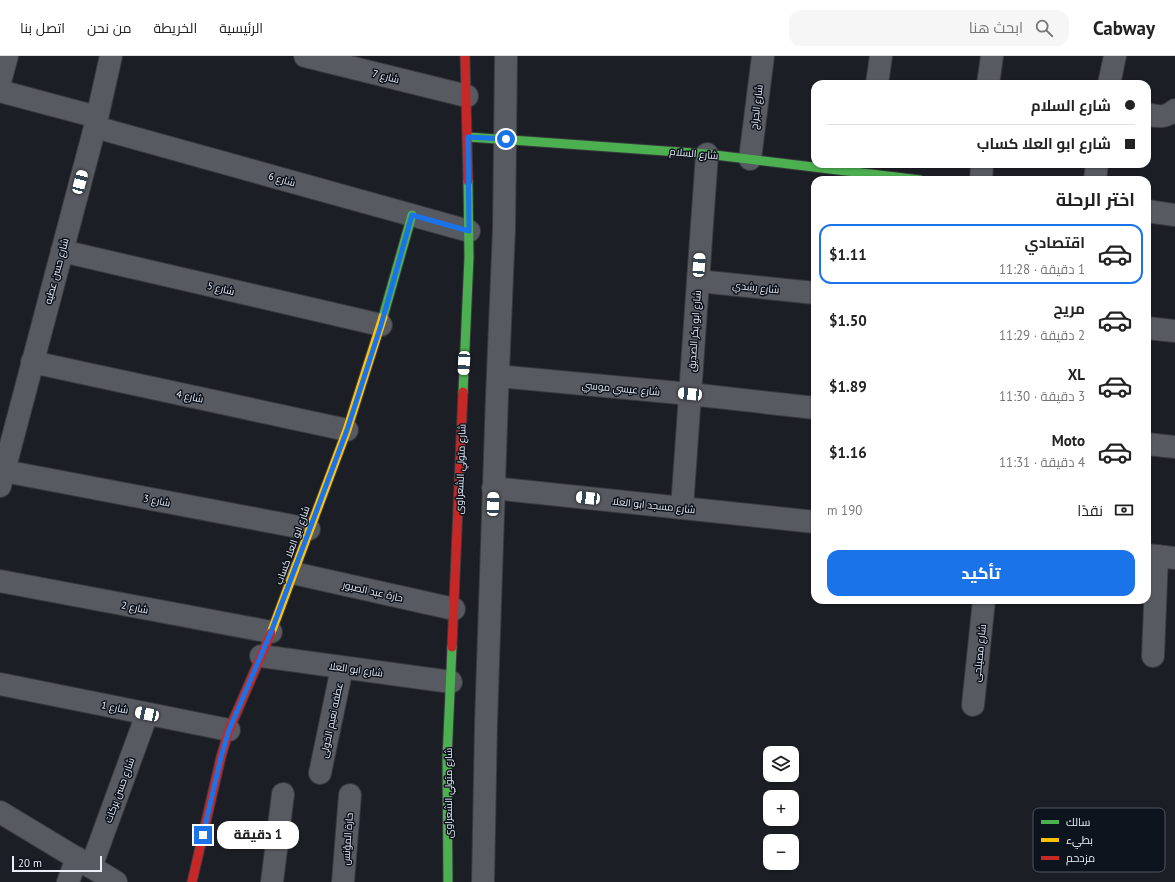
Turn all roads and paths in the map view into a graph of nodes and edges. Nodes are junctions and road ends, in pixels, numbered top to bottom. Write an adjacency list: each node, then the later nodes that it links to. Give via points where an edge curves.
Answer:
1 (7, 56): 13 (street)
2 (111, 56): 18 (street, شارع حسن عطيه)
3 (305, 56): 15 (street, شارع 7)
4 (465, 56): 15 (street, شارع متولي الشعراوى)
5 (506, 56): 20 (street)
6 (763, 56): 22 (street, شارع الجراج)
7 (881, 56): 10 (street)
8 (992, 56): 11 (street)
9 (1115, 56): 12 (street)
10 (877, 80)
11 (989, 80)
12 (1110, 80)
13 (0, 82)
14 (0, 90): 18 (street, شارع 6)
15 (467, 96): 19 (street, شارع متولي الشعراوى)
16 (1175, 110): 17 (street, via 1160,117)
17 (1151, 115)
18 (96, 122): 27 (street, شارع 6); 30 (street, شارع حسن عطيه)
19 (468, 137): 20 (street, شارع السلام); 29 (street, شارع متولي الشعراوى)
20 (506, 139): 21 (street, شارع السلام); 37 (street)
21 (707, 154): 22 (street, شارع السلام); 31 (street, شارع ابو بكر الصديق)
22 (750, 159): 23 (street, شارع السلام)
23 (811, 164)
24 (867, 168): 25 (street, شارع السلام)
25 (902, 176)
26 (1151, 212): 28 (street)
27 (412, 215): 29 (street, شارع 6); 33 (street, شارع ابو العلا كساب)
28 (1175, 215)
29 (469, 231): 52 (street, شارع متولي الشعراوى)
30 (62, 251): 33 (street, شارع 5); 36 (street, شارع حسن عطيه)
31 (698, 281): 32 (street, شارع رشدي); 38 (street, شارع ابو بكر الصديق)
32 (811, 293)
33 (381, 325): 40 (street, شارع ابو العلا كساب)
34 (1151, 328): 35 (street)
35 (1175, 331)
36 (32, 362): 40 (street, شارع 4); 43 (street, شارع حسن عطيه)
37 (498, 376): 38 (street, شارع عيسي موسي); 44 (street)
38 (690, 394): 39 (street, شارع عيسي موسي); 45 (street, شارع ابو بكر الصديق)
39 (811, 408)
40 (347, 430): 47 (street, شارع ابو العلا كساب)
41 (1151, 444): 42 (street)
42 (1175, 447)
43 (2, 479): 47 (street, شارع 3)
44 (494, 488): 45 (street, شارع مسجد ابو العلا); 73 (street)
45 (682, 508): 46 (street, شارع مسجد ابو العلا)
46 (811, 522)
47 (309, 529): 49 (street, شارع ابو العلا كساب)
48 (1160, 557): 55 (street)
49 (293, 573): 52 (street, حارة عبد الصبور); 53 (street, شارع ابو العلا كساب)
50 (0, 581): 53 (street, شارع 2)
51 (984, 604): 59 (street, شارع مصيلحى)
52 (454, 608): 57 (street, شارع متولي الشعراوى)
53 (271, 632): 54 (street, شارع ابو العلا كساب)
54 (261, 656): 56 (street, شارع ابو العلا); 61 (street, شارع ابو العلا كساب)
55 (1153, 656)
56 (342, 668): 57 (street, شارع ابو العلا); 62 (street, عطفه نعيم الخولى)
57 (451, 682): 72 (street, شارع متولي الشعراوى, via 447,759)
58 (0, 684): 60 (street, شارع 1)
59 (973, 705)
60 (147, 714): 61 (street, شارع 1); 66 (street, شارع حسن بركات)
61 (229, 730): 69 (street, شارع ابو العلا كساب)
62 (320, 773)
63 (283, 794): 70 (street)
64 (350, 795): 71 (street, حارة المؤنس)
65 (0, 812): 66 (street)
66 (84, 862): 67 (street, شارع حسن بركات); 68 (street)
67 (68, 882)
68 (116, 882)
69 (192, 882)
70 (272, 882)
71 (343, 882)
72 (448, 882)
73 (483, 882)

